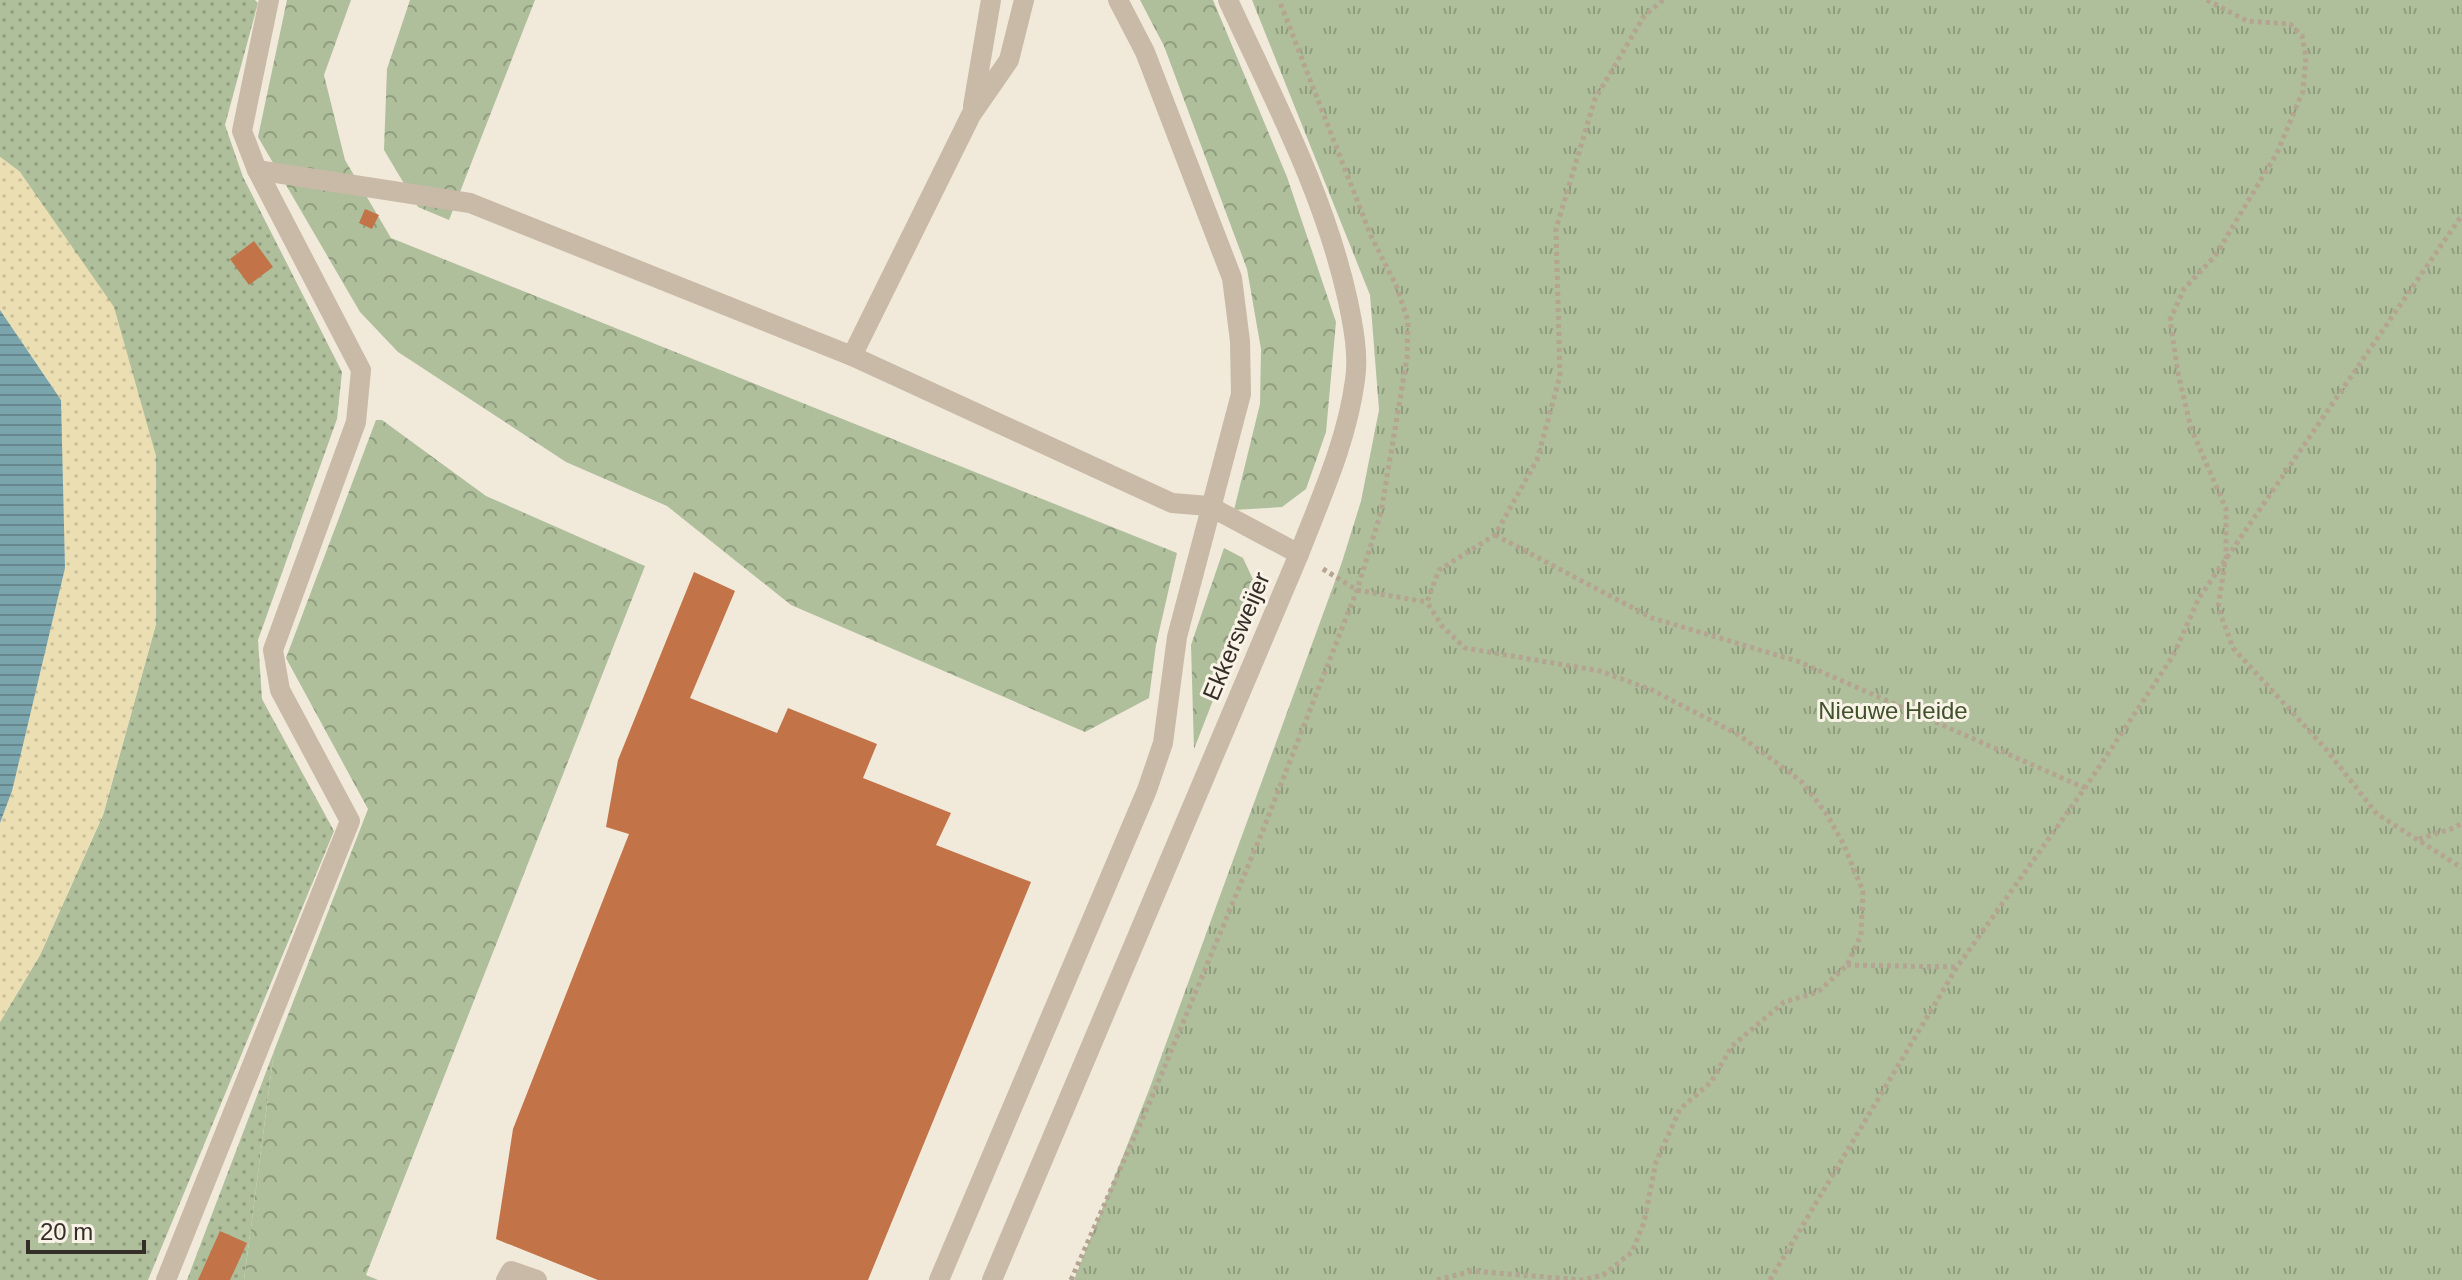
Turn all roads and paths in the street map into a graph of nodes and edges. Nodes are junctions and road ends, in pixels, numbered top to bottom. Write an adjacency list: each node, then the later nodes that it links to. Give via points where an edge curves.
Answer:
1 (269, 0): 9 (street, via 242,131)
2 (991, 0): 8 (street)
3 (1024, 0): 8 (street, via 1009,60)
4 (1118, 0): 12 (street, Ekkersweijer, via 1145,52 1232,278 1241,394)
5 (1228, 0): 14 (street, Ekkersweijer, via 1305,166 1340,263 1353,325 1356,377 1344,436)
6 (1663, 0): 13 (path, via 1644,16 1595,99 1574,164 1556,229 1560,376 1537,460)
7 (2207, 0): 15 (path, via 2247,21 2290,24 2302,36 2306,57 2303,91 2277,153 2215,256 2184,289 2170,320 2191,428 2226,509)
8 (971, 115): 11 (street)
9 (257, 170): 11 (street, via 470,203); 25 (street, via 361,370 356,422 273,650 280,690 350,821)
10 (2462, 215): 15 (path)
11 (852, 356): 12 (street, via 1172,503)
12 (1209, 506): 14 (street); 28 (street, Ekkersweijer, via 1177,637 1163,743 1147,790)
13 (1495, 535): 17 (path, via 1439,570); 18 (path, via 1652,618 1797,661)
14 (1299, 554): 16 (path); 29 (street, Ekkersweijer)
15 (2226, 557): 18 (path, via 2199,598 2173,656); 20 (path, via 2218,607 2233,648 2377,814)
16 (1357, 590): 17 (path); 30 (path, via 1263,830)
17 (1427, 602): 22 (path, via 1465,648 1600,671 1652,690 1739,735 1801,781 1843,843 1863,891 1861,935)
18 (2085, 788): 23 (path)
19 (2462, 823): 20 (path)
20 (2418, 840): 21 (path)
21 (2462, 868)
22 (1847, 965): 23 (path); 24 (path, via 1818,992 1784,1002 1732,1046 1711,1082 1680,1109 1656,1162 1632,1252)
23 (1957, 967): 33 (path)
24 (1603, 1275): 31 (path, via 1583,1280 1472,1271); 32 (path)
25 (166, 1280)
26 (506, 1280): 27 (street, via 511,1271)
27 (537, 1280)
28 (939, 1280)
29 (992, 1280)
30 (1071, 1280)
31 (1437, 1280)
32 (1609, 1280)
33 (1770, 1280)

